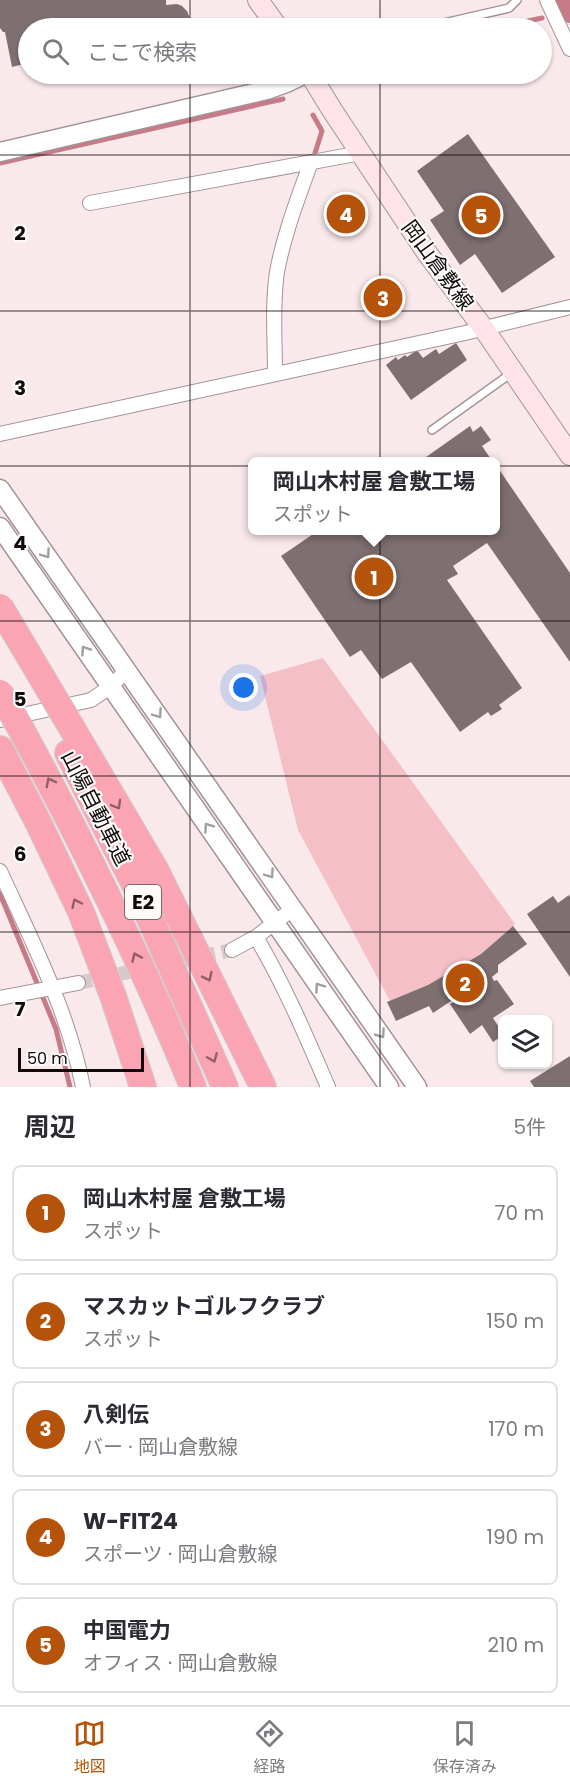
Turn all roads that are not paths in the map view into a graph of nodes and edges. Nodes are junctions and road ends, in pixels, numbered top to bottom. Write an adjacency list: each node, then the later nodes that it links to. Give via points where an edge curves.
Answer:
1 (258, 0): 4 (main road)
2 (517, 0): 5 (lane, via 509,8)
3 (547, 0): 6 (street)
4 (271, 18)
5 (466, 18)
6 (570, 49)
7 (281, 84): 9 (street)
8 (316, 84): 10 (main road, 岡山倉敷線)
9 (0, 152)
10 (361, 153): 11 (street); 14 (main road, 岡山倉敷線, via 427,253)
11 (311, 162): 12 (street); 16 (street, via 284,240 277,274)
12 (90, 203)
13 (570, 307): 14 (street)
14 (484, 329): 15 (main road, 岡山倉敷線); 16 (street)
15 (513, 372): 17 (lane); 19 (main road, 岡山倉敷線)
16 (275, 374): 18 (street)
17 (432, 430)
18 (0, 434)
19 (570, 455)
20 (0, 489): 24 (street, one-way to 24)
21 (0, 527): 25 (street, one-way to 21)
22 (0, 607): 27 (highway, bridge)
23 (0, 634): 27 (highway, 山陽自動車道 / E2)
24 (127, 670): 25 (street); 31 (street, one-way to 31)
25 (110, 687): 28 (street, via 91,700); 32 (street, one-way to 25)
26 (0, 693): 28 (highway, 山陽自動車道 / E2, bridge)
27 (59, 719): 41 (highway, 山陽自動車道 / E2, one-way to 41); 42 (highway, one-way to 42, via 155,869)
28 (10, 724): 40 (highway, 山陽自動車道 / E2, one-way to 28, via 84,848)
29 (0, 749): 39 (highway, one-way to 29, via 81,912)
30 (0, 871): 36 (street)
31 (294, 908): 32 (street); 45 (street, one-way to 45)
32 (274, 923): 33 (street); 44 (street, one-way to 32)
33 (256, 937): 34 (street); 43 (street)
34 (232, 950)
35 (78, 983): 36 (street)
36 (44, 989): 37 (street); 38 (street, via 78,1062)
37 (0, 998)
38 (83, 1087)
39 (143, 1087)
40 (193, 1087)
41 (225, 1087)
42 (263, 1087)
43 (328, 1087)
44 (389, 1087)
45 (417, 1087)

